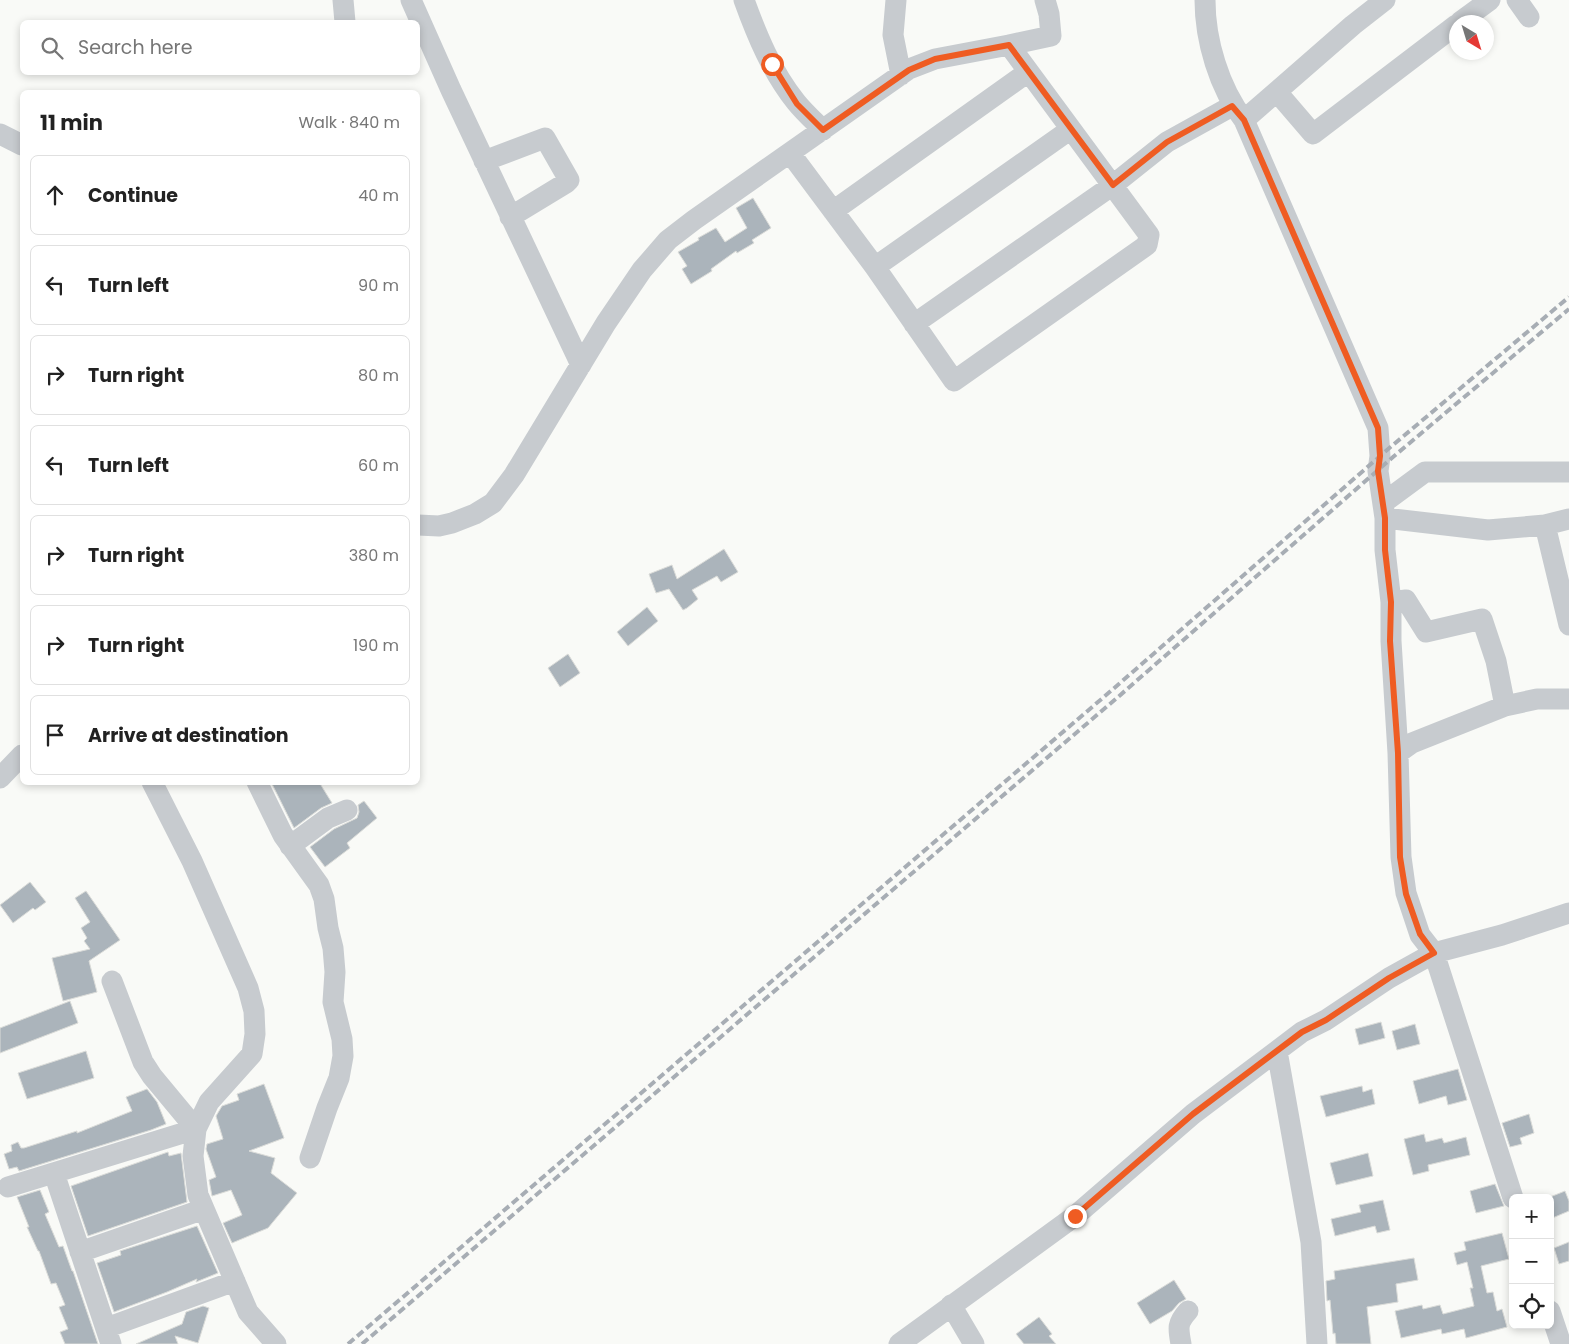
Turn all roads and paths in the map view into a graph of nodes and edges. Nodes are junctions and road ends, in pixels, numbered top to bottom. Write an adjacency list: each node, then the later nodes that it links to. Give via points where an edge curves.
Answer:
1 (343, 0): 10 (street)
2 (411, 0): 22 (street)
3 (744, 0): 18 (street, via 761,45 776,71 797,104)
4 (896, 0): 14 (street, via 893,35)
5 (1045, 0): 12 (street, via 1051,36)
6 (1205, 0): 16 (street, via 1216,60)
7 (1385, 0): 15 (street)
8 (1490, 0): 9 (street)
9 (1470, 15)
10 (345, 20)
11 (1449, 30): 15 (street, via 1313,134)
12 (1009, 45): 13 (street); 14 (street, via 935,59)
13 (1028, 72): 17 (street); 24 (street)
14 (901, 75): 18 (street)
15 (1277, 92): 16 (street)
16 (1238, 113): 23 (street, via 1167,142); 30 (street, via 1378,428 1378,471)
17 (1071, 129): 23 (street); 26 (street)
18 (823, 130): 21 (street)
19 (0, 134): 20 (street)
20 (20, 144)
21 (790, 153): 24 (street); 28 (street, via 668,240 639,275)
22 (484, 160): 25 (street); 25 (street, via 545,138 569,180)
23 (1113, 185): 27 (street); 27 (street, via 1148,235 1147,245 954,381)
24 (833, 211): 26 (street)
25 (510, 217): 28 (street)
26 (875, 266): 27 (street)
27 (914, 324)
28 (581, 365): 32 (street, via 514,475 493,502 452,523)
29 (1569, 472): 30 (street, via 1426,472)
30 (1384, 510): 33 (street, via 1488,530); 34 (street)
31 (1569, 519): 33 (street)
32 (420, 525)
33 (1545, 525): 35 (street)
34 (1391, 602): 37 (street, via 1406,600 1426,632 1482,619); 38 (street, via 1390,641)
35 (1569, 625)
36 (1569, 699): 37 (street, via 1537,699)
37 (1506, 706): 38 (street, via 1412,744)
38 (1398, 753): 46 (street, via 1400,857 1406,894 1420,934)
39 (20, 757): 40 (street)
40 (0, 778)
41 (154, 785): 49 (street, via 192,861 248,988 254,1011 252,1054 209,1102)
42 (258, 785): 44 (street)
43 (347, 810): 44 (street, via 328,818)
44 (290, 846): 50 (street, via 312,873 324,898 334,959 334,1009 343,1047 339,1078)
45 (1569, 912): 46 (street)
46 (1434, 953): 48 (street, via 1302,1032); 53 (street)
47 (112, 981): 49 (street, via 143,1062)
48 (1277, 1051): 57 (street, via 1193,1114 1075,1216); 65 (street, via 1311,1242)
49 (196, 1129): 51 (street); 54 (street, via 193,1156 198,1195)
50 (310, 1158)
51 (54, 1173): 52 (street); 55 (street)
52 (8, 1187)
53 (1512, 1194)
54 (204, 1209): 55 (street); 56 (street)
55 (80, 1252): 60 (street)
56 (235, 1282): 60 (street); 61 (street, via 248,1312)
57 (951, 1305): 62 (street); 63 (street)
58 (1188, 1311): 64 (street, via 1180,1320)
59 (1554, 1323): 66 (street)
60 (108, 1336)
61 (276, 1344)
62 (899, 1344)
63 (974, 1344)
64 (1181, 1344)
65 (1316, 1344)
66 (1561, 1344)

